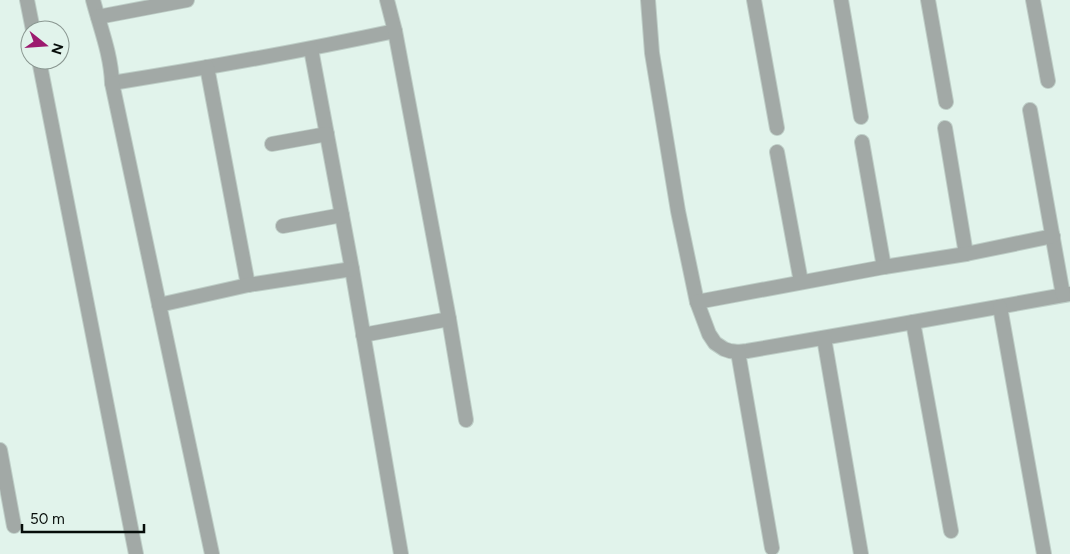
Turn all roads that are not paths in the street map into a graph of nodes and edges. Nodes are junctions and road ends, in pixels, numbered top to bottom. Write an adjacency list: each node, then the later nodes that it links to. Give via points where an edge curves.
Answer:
1 (27, 0): 11 (street)
2 (93, 0): 10 (street)
3 (183, 0): 10 (street)
4 (387, 0): 12 (street)
5 (648, 0): 36 (street, via 652,53 678,211)
6 (754, 0): 21 (street)
7 (841, 0): 20 (street)
8 (928, 0): 18 (street)
9 (1032, 0): 16 (street)
10 (98, 17): 17 (street, via 112,70)
11 (31, 20)
12 (395, 31): 13 (street); 39 (street)
13 (311, 48): 14 (street); 23 (street)
14 (207, 67): 17 (street); 34 (street)
15 (40, 70): 49 (street)
16 (1048, 81)
17 (112, 83): 37 (street)
18 (946, 102)
19 (1030, 110): 29 (street)
20 (861, 117)
21 (777, 128)
22 (945, 128): 30 (street)
23 (327, 134): 25 (street); 27 (street)
24 (862, 142): 31 (street)
25 (272, 144)
26 (777, 152): 33 (street)
27 (342, 215): 28 (street); 32 (street)
28 (283, 226)
29 (1053, 236): 30 (street); 35 (street)
30 (966, 254): 31 (street)
31 (884, 267): 33 (street)
32 (352, 270): 34 (street); 41 (street)
33 (801, 282): 36 (street)
34 (248, 285): 37 (street)
35 (1067, 294): 38 (street)
36 (697, 302): 43 (street, via 715,343)
37 (159, 305): 50 (street)
38 (1000, 307): 40 (street); 53 (street)
39 (449, 319): 41 (street); 44 (street)
40 (913, 322): 42 (street); 47 (street)
41 (363, 335): 51 (street)
42 (824, 338): 43 (street); 52 (street)
43 (738, 352): 48 (street)
44 (466, 420)
45 (0, 450): 46 (street)
46 (14, 526)
47 (951, 531)
48 (772, 548)
49 (136, 554)
50 (212, 554)
51 (401, 554)
52 (861, 554)
53 (1044, 554)

